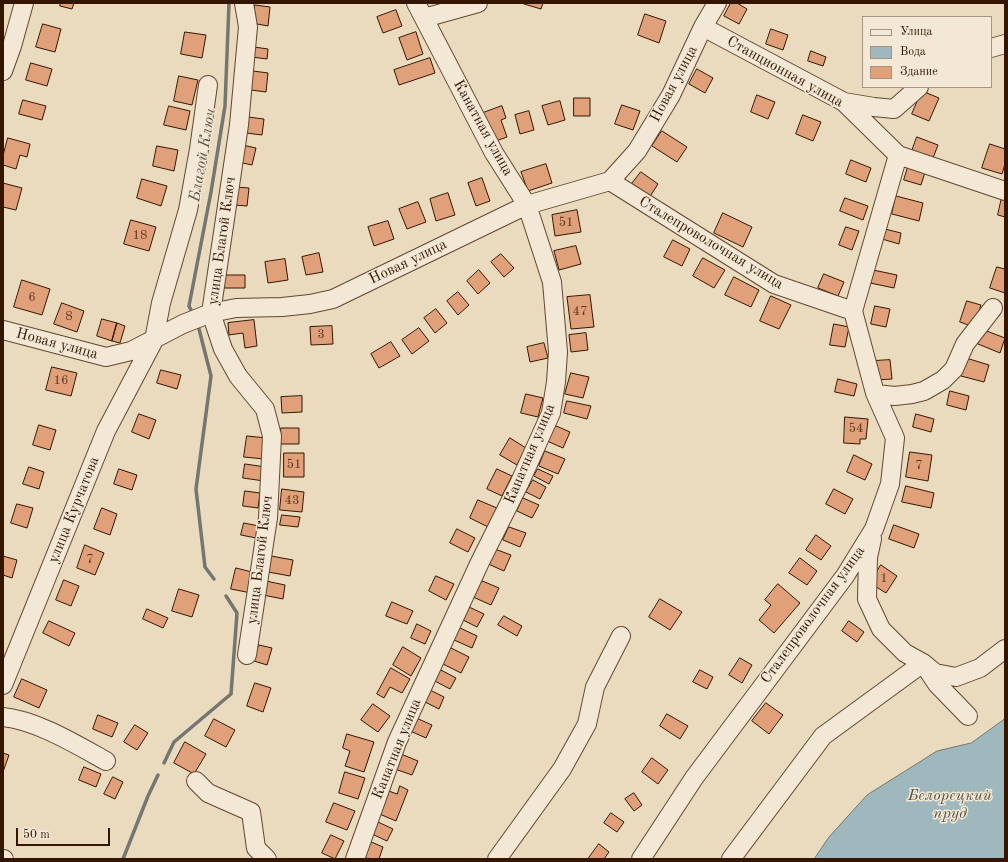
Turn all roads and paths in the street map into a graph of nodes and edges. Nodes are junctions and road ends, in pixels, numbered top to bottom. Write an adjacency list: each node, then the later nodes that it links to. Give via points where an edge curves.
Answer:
1 (24, 3): 9 (street)
2 (244, 3): 19 (street, улица Благой Ключ, via 248,27 239,125)
3 (478, 3): 5 (street)
4 (717, 3): 6 (street, Новая улица)
5 (420, 11): 16 (street, Канатная улица, via 494,153)
6 (703, 27): 12 (street, Станционная улица); 14 (street, Новая улица, via 672,95 637,151)
7 (1005, 44): 8 (street)
8 (992, 48)
9 (3, 71)
10 (208, 85): 21 (street, via 188,210 161,303)
11 (918, 88): 12 (street, via 894,109)
12 (844, 102): 13 (street, Станционная улица)
13 (898, 155): 15 (street); 18 (street)
14 (610, 181): 16 (street, Новая улица); 18 (street, Сталепроволочная улица, via 774,284)
15 (1005, 191)
16 (527, 204): 19 (street, Новая улица, via 333,299 282,307 236,308); 34 (street, Канатная улица, via 552,282 558,352 551,413 397,742)
17 (993, 308): 22 (street, via 965,344 954,369 943,380 924,391 912,394)
18 (853, 311): 22 (street, Сталепроволочная улица)
19 (211, 314): 21 (street, Новая улица, via 183,324); 26 (street, улица Благой Ключ, via 223,350 238,376 265,409 272,436 268,518)
20 (3, 330): 21 (street, Новая улица, via 106,357 132,351)
21 (154, 340): 28 (street, улица Курчатова, via 106,431)
22 (876, 394): 23 (street, Сталепроволочная улица, via 895,438 890,484)
23 (874, 529): 27 (street, via 868,557 867,599 881,629 905,653); 36 (street, Сталепроволочная улица, via 845,576 694,778)
24 (621, 636): 35 (street, via 595,687 587,724 562,769)
25 (1005, 649): 27 (street, via 980,668 956,677 935,673)
26 (247, 655)
27 (923, 663): 29 (street, via 937,684); 37 (street, via 823,736)
28 (3, 685)
29 (968, 716)
30 (3, 717): 31 (street, via 15,718 63,737)
31 (106, 761)
32 (196, 782): 33 (street, via 208,793 251,812 256,848)
33 (267, 859)
34 (355, 859)
35 (497, 859)
36 (641, 859)
37 (731, 859)

